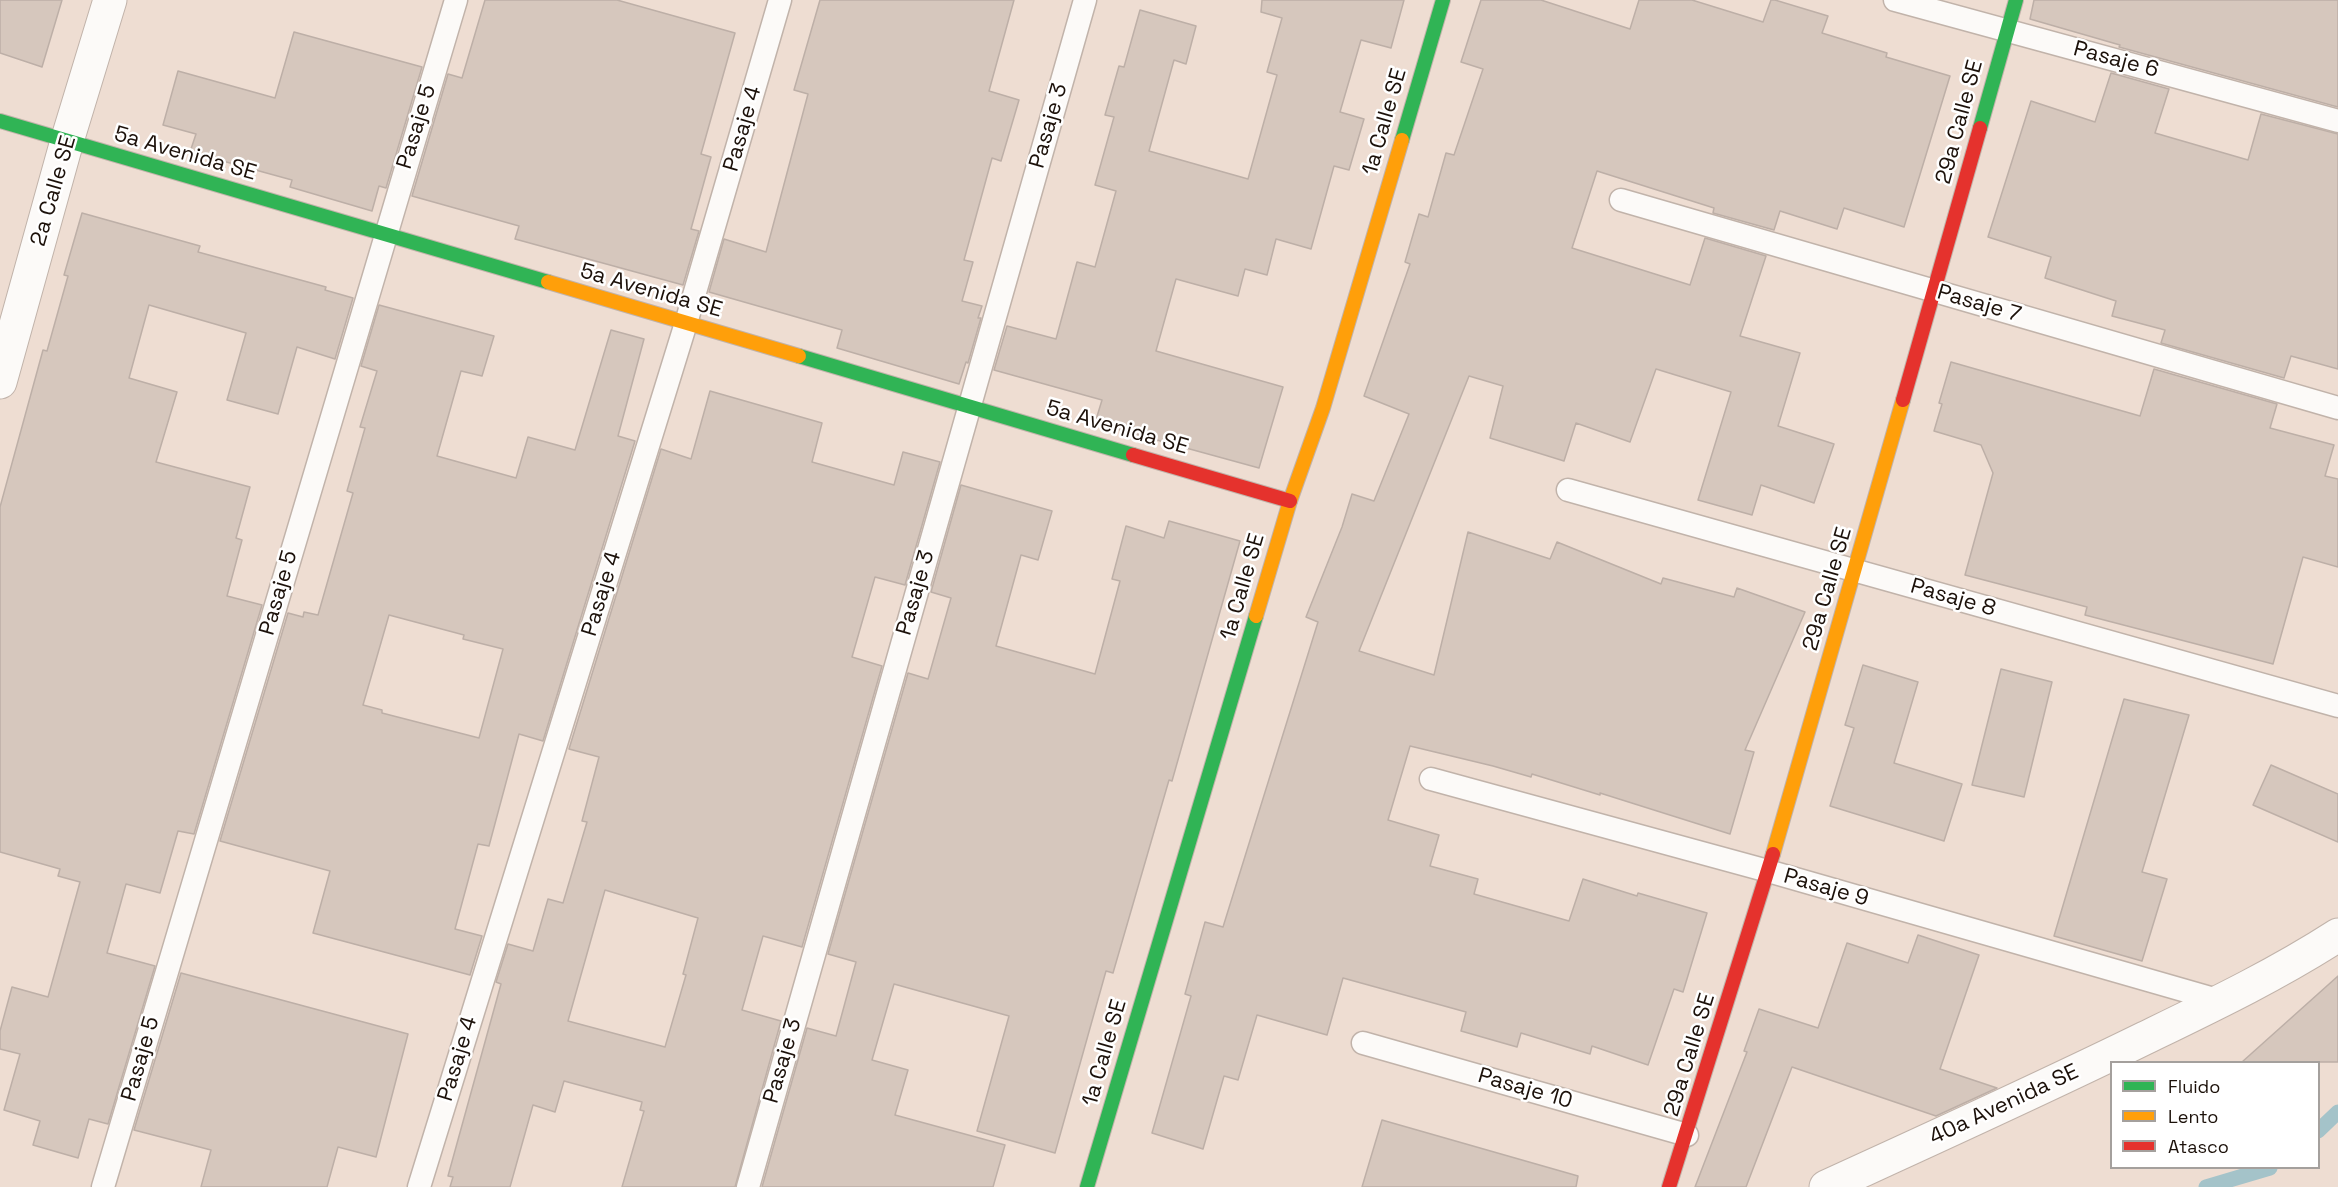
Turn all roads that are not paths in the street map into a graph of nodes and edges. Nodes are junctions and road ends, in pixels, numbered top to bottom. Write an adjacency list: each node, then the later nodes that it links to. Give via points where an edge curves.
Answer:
1 (110, 0): 11 (street, 2a Calle SE)
2 (456, 0): 13 (lane, Pasaje 5)
3 (780, 0): 15 (lane, Pasaje 4)
4 (1085, 0): 17 (lane, Pasaje 3)
5 (1443, 0): 20 (street, 1a Calle SE, via 1326,396)
6 (1895, 0): 8 (lane, Pasaje 6)
7 (2016, 0): 8 (street, 29a Calle SE)
8 (2007, 30): 10 (lane, Pasaje 6); 14 (street, 29a Calle SE)
9 (0, 121): 11 (street, 5a Avenida SE)
10 (2338, 121)
11 (67, 141): 13 (street, 5a Avenida SE); 16 (street, 2a Calle SE)
12 (1621, 200): 14 (lane, Pasaje 7)
13 (385, 235): 15 (street, 5a Avenida SE); 29 (lane, Pasaje 5)
14 (1935, 291): 18 (lane, Pasaje 7); 21 (street, 29a Calle SE)
15 (686, 323): 17 (street, 5a Avenida SE); 30 (lane, Pasaje 4)
16 (0, 382)
17 (969, 407): 20 (street, 5a Avenida SE); 31 (lane, Pasaje 3)
18 (2338, 408)
19 (1568, 490): 21 (lane, Pasaje 8)
20 (1290, 501): 32 (street, 1a Calle SE)
21 (1856, 571): 22 (lane, Pasaje 8); 24 (street, 29a Calle SE)
22 (2338, 706)
23 (1431, 779): 24 (lane, Pasaje 9)
24 (1768, 871): 26 (lane, Pasaje 9); 28 (street, 29a Calle SE)
25 (2338, 935): 26 (street, 40a Avenida SE, via 2290,966)
26 (2221, 1001): 34 (street, 40a Avenida SE)
27 (1363, 1043): 28 (lane, Pasaje 10)
28 (1687, 1135): 33 (street, 29a Calle SE)
29 (104, 1187)
30 (419, 1187)
31 (748, 1187)
32 (1088, 1187)
33 (1669, 1187)
34 (1826, 1187)

